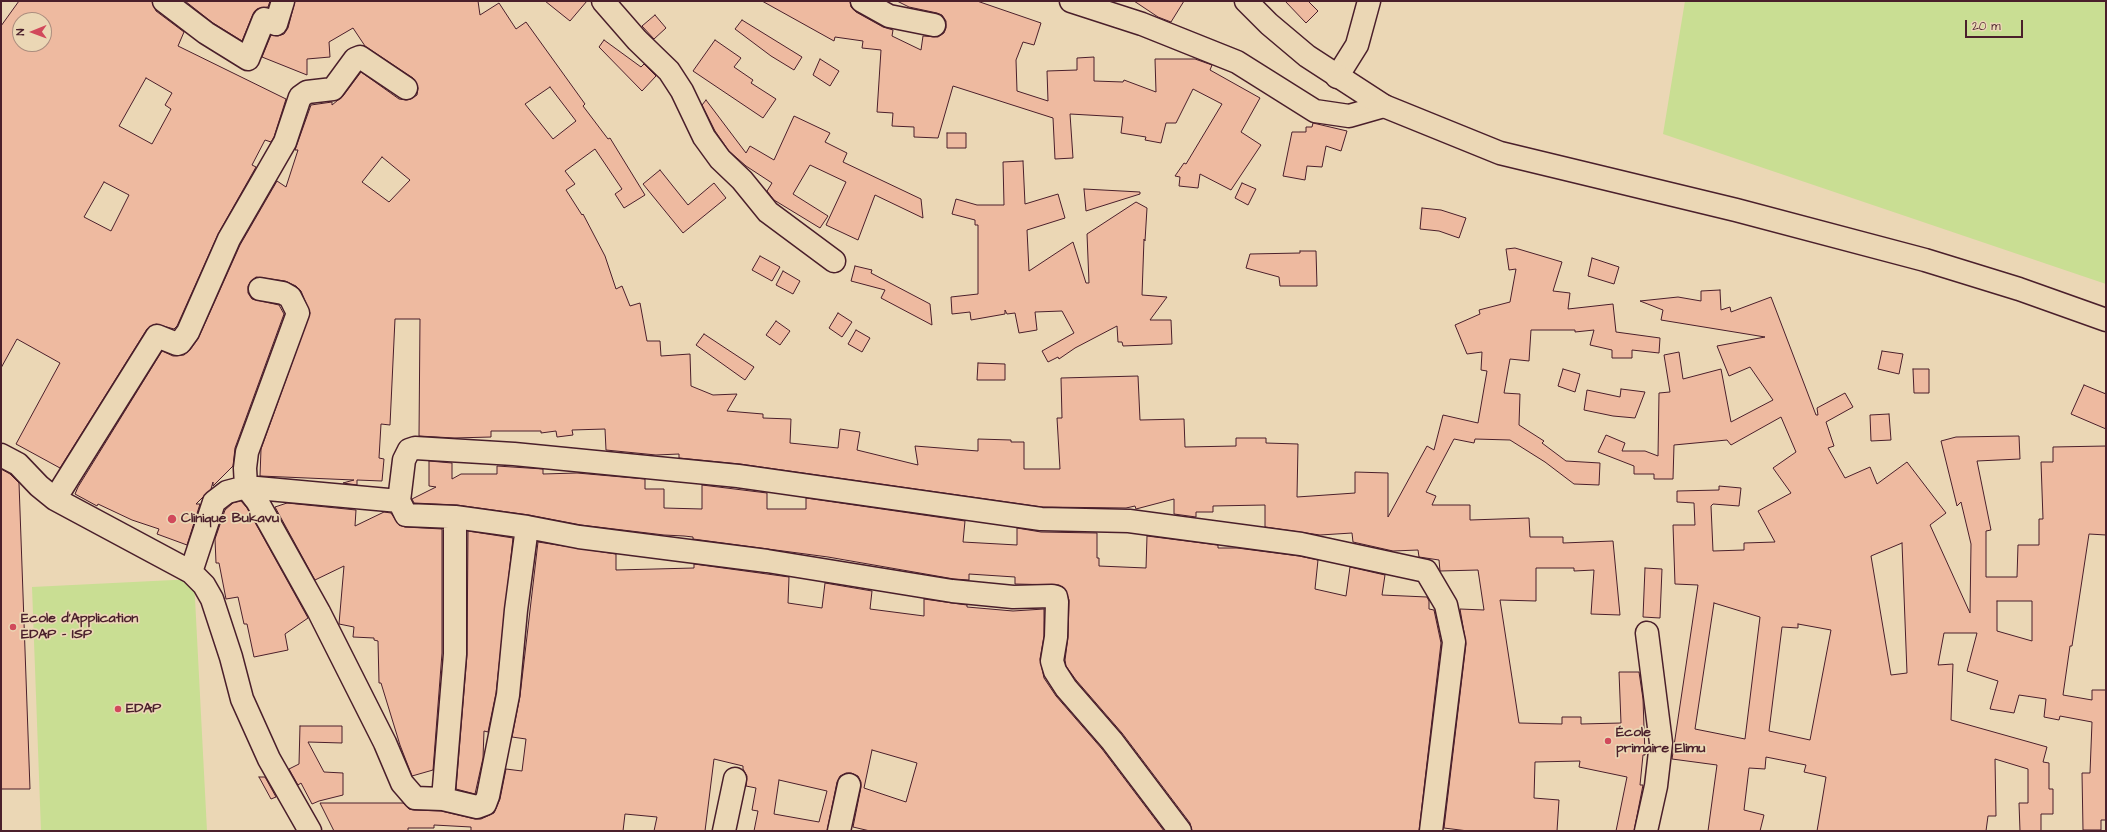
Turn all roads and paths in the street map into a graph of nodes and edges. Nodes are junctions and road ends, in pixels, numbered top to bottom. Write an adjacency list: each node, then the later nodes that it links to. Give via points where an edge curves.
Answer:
1 (164, 1): 2 (street, via 206,33 248,59 264,19 276,24)
2 (284, 1)
3 (603, 1): 12 (street, via 637,40 669,70 704,137 720,160 742,180 768,212)
4 (862, 1): 8 (street, via 889,16)
5 (1071, 1): 11 (street, via 1142,24 1236,62 1315,111 1349,116)
6 (1246, 1): 9 (street, via 1307,56)
7 (1369, 1): 9 (street, via 1357,45)
8 (934, 25)
9 (1337, 77): 11 (street)
10 (406, 88): 17 (street, via 360,57 355,58 333,89 307,92 300,97 284,142 228,239 188,332 177,344 157,336)
11 (1384, 106): 14 (street, via 1500,153 1736,210 1925,260)
12 (834, 261)
13 (260, 289): 16 (street, via 283,292 290,297 298,313 247,452)
14 (2106, 320)
15 (1, 455): 17 (street, via 18,464)
16 (246, 487): 18 (street); 21 (street, via 227,492 214,502); 25 (street, via 257,501 319,612 385,743 402,783 415,798)
17 (56, 499): 21 (street)
18 (399, 501): 19 (street, via 406,515); 30 (street, via 404,460 408,450 415,448 514,454 738,476 1041,518 1145,523 1301,544 1426,572 1446,604 1454,642)
19 (455, 517): 20 (street); 25 (street, via 455,654)
20 (528, 526): 25 (street, via 516,610 508,695 488,796 485,804 477,807); 29 (street, via 579,537 767,561 952,591 1056,597 1056,637 1052,661 1055,671)
21 (191, 572): 26 (street, via 204,585 212,600 242,699 270,759)
22 (1647, 633): 31 (street, via 1661,743 1656,786)
23 (735, 779): 27 (street)
24 (850, 785): 28 (street)
25 (443, 799)
26 (310, 831)
27 (724, 831)
28 (839, 831)
29 (1180, 831)
30 (1431, 831)
31 (1646, 831)

